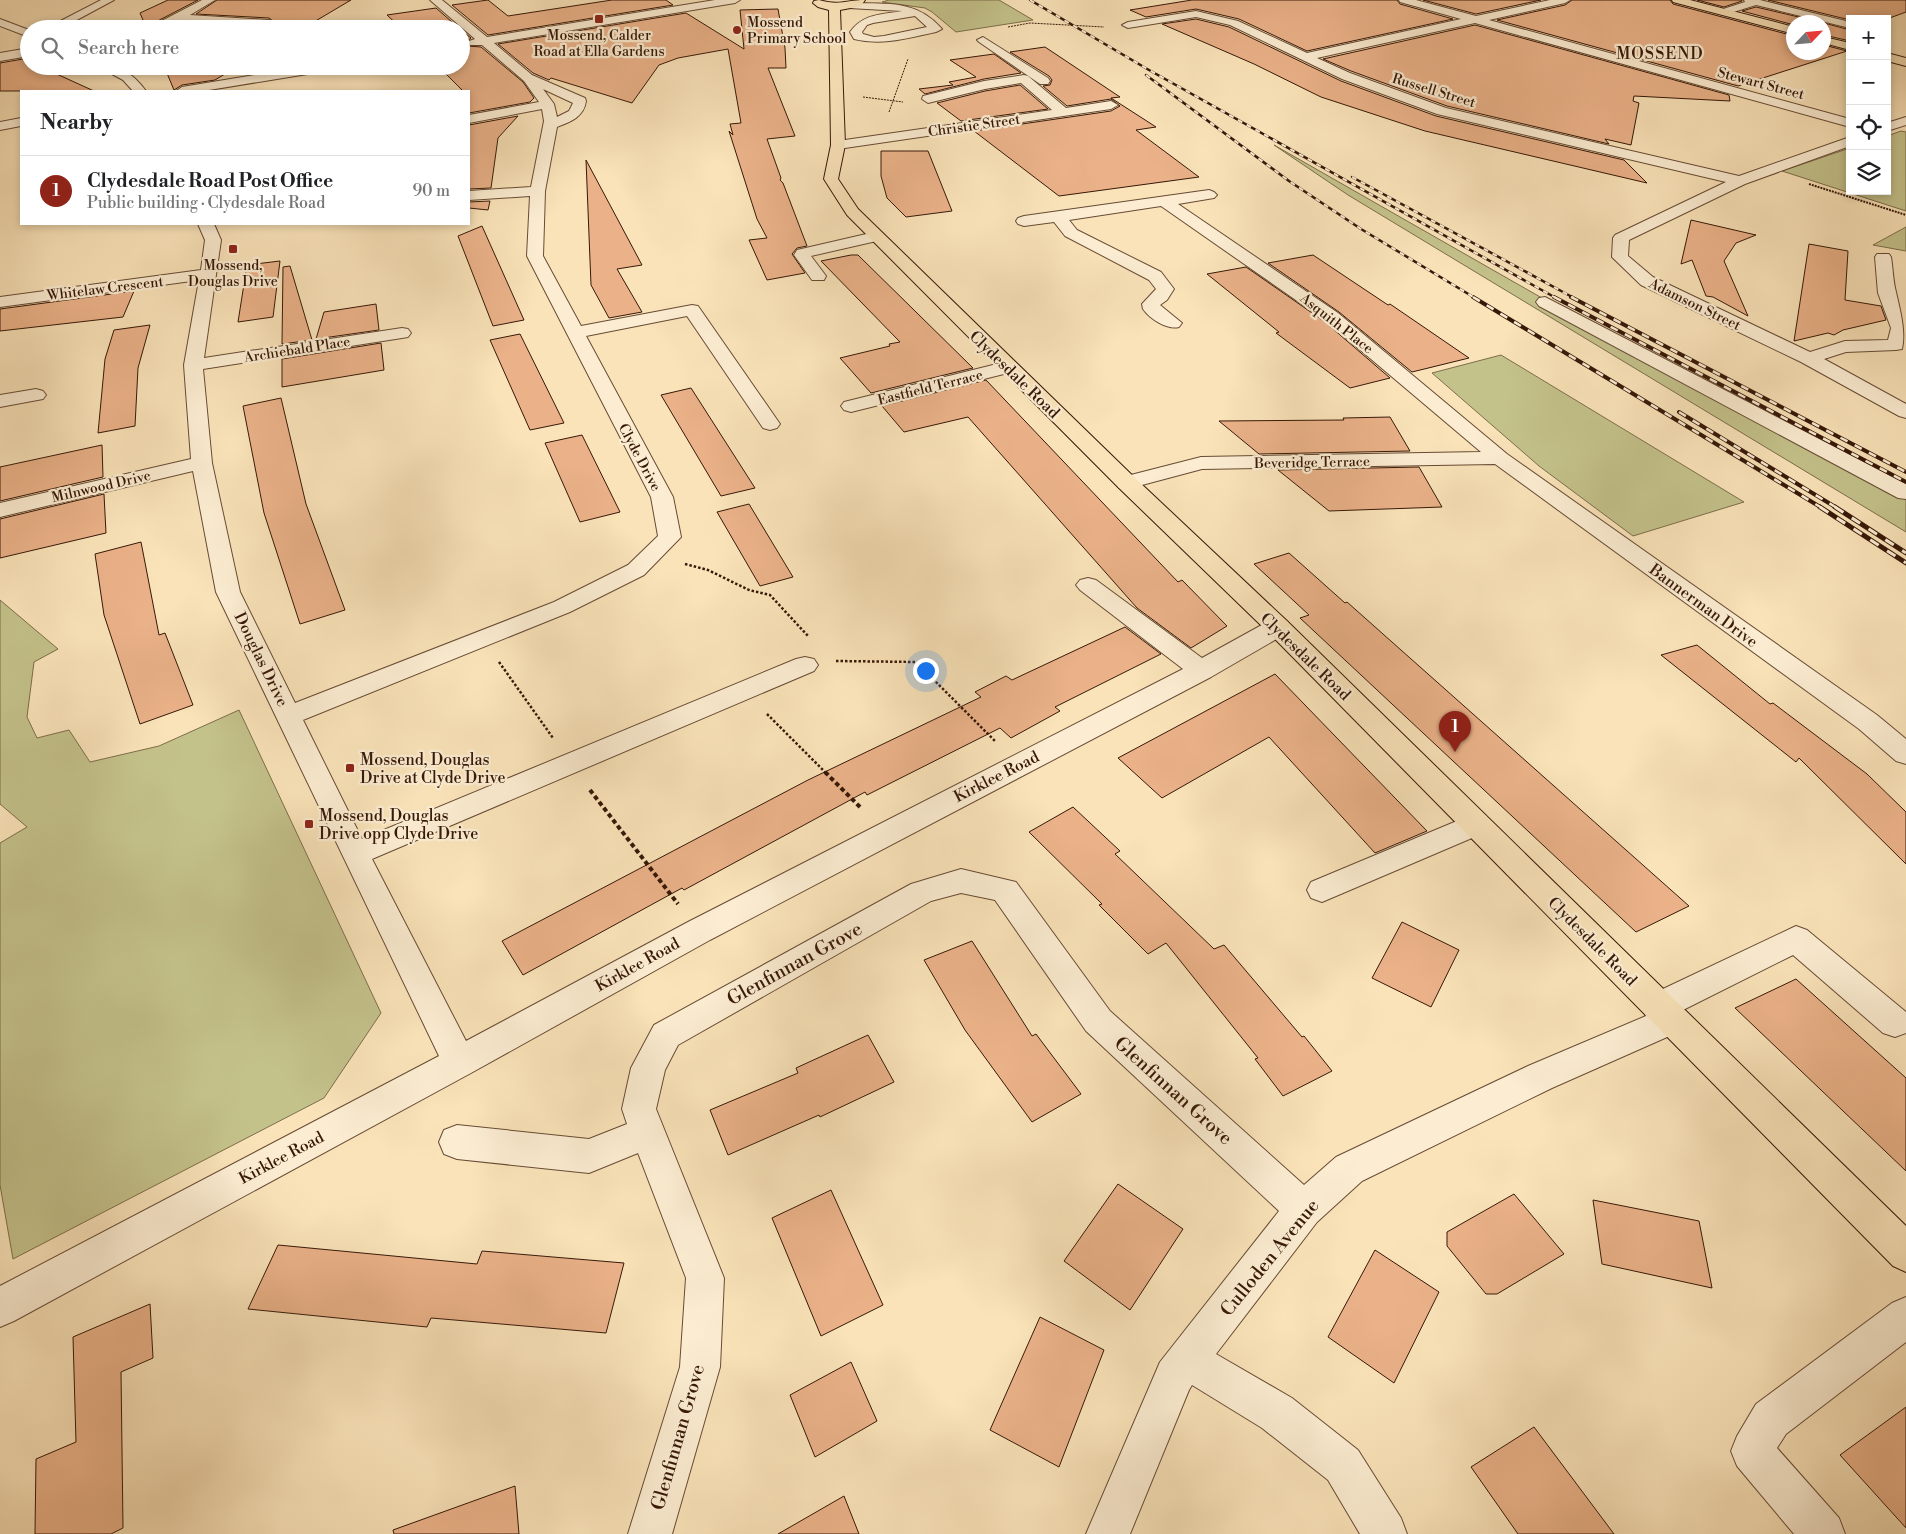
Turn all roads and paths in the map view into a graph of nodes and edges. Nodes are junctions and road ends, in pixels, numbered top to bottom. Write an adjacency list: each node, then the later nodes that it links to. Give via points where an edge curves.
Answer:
1 (109, 0): 14 (street)
2 (210, 0): 13 (street)
3 (434, 0): 17 (street, Clyde Drive)
4 (735, 0): 9 (street)
5 (1404, 0): 18 (street, Stewart Street)
6 (1565, 0): 18 (street)
7 (1677, 0): 12 (main road)
8 (1752, 1): 12 (street); 20 (street)
9 (703, 2): 26 (street)
10 (841, 3): 11 (street); 41 (main road, Clydesdale Road)
11 (917, 12): 11 (street, via 870,20 856,32 858,37 874,40 936,29)
12 (1724, 12): 24 (main road)
13 (176, 17): 15 (street); 16 (street)
14 (69, 20)
15 (170, 20)
16 (222, 20)
17 (458, 20)
18 (1472, 20): 33 (street); 51 (street, Stewart Street)
19 (0, 22): 22 (street)
20 (1846, 24)
21 (1128, 25): 33 (street, Russell Street, via 1196,14 1234,23)
22 (20, 30)
23 (470, 30): 26 (street, Clyde Drive)
24 (1786, 30)
25 (983, 40): 46 (street)
26 (484, 41): 28 (street); 38 (street, Clyde Drive)
27 (1831, 42): 29 (main road)
28 (470, 43)
29 (1846, 46)
30 (20, 54): 32 (street)
31 (910, 56): 42 (path)
32 (0, 57)
33 (1305, 57): 59 (street, Russell Street, via 1346,76 1442,111)
34 (1891, 58): 35 (main road)
35 (1906, 62)
36 (123, 75): 39 (street)
37 (278, 75): 40 (street)
38 (528, 78): 44 (street, Clyde Drive); 52 (street, Clyde Drive, via 580,101 571,116)
39 (139, 90)
40 (188, 90)
41 (838, 93): 42 (path); 57 (main road, Clydesdale Road)
42 (893, 98): 43 (path, via 902,102); 55 (path)
43 (928, 98): 47 (street, via 1024,79)
44 (547, 104): 48 (street); 52 (street, Clyde Drive)
45 (1111, 105): 46 (street, Christie Street)
46 (1084, 109): 47 (street, Christie Street)
47 (1063, 112): 55 (street, Christie Street)
48 (470, 119)
49 (1906, 121): 54 (street)
50 (20, 122): 53 (street)
51 (1846, 122)
52 (550, 125): 62 (street, Clyde Drive)
53 (0, 126)
54 (1891, 132)
55 (880, 139): 57 (street, Christie Street)
56 (1846, 142): 58 (street, Adamson Street)
57 (838, 145): 69 (main road, Clydesdale Road, via 831,179 852,212)
58 (1769, 170): 59 (street, Adamson Street); 65 (path)
59 (1740, 181): 80 (street, Adamson Street, via 1621,238 1620,257 1647,281)
60 (1209, 195): 63 (street)
61 (470, 196): 62 (street)
62 (537, 198): 64 (street); 79 (street, Clyde Drive, via 535,256)
63 (1164, 201): 66 (street); 88 (street, Asquith Place, via 1332,317)
64 (470, 210)
65 (1906, 215)
66 (1058, 217): 67 (street); 77 (street, via 1071,233 1155,276 1165,289 1151,304 1152,309)
67 (1024, 221)
68 (206, 225): 71 (street, Douglas Drive, via 213,240)
69 (875, 237): 72 (street, via 803,253); 82 (main road, Clydesdale Road)
70 (1882, 257): 73 (street)
71 (209, 274): 75 (street, Whitelaw Crescent); 81 (street, Douglas Drive)
72 (818, 276)
73 (1886, 284): 74 (street); 80 (street, via 1900,328 1896,345 1845,348)
74 (1906, 288)
75 (0, 302)
76 (1545, 302): 91 (street)
77 (1173, 324)
78 (402, 333): 81 (street, Archiebald Place)
79 (574, 333): 87 (street, via 692,310); 93 (street, Clyde Drive, via 662,497 670,536)
80 (1808, 358): 86 (street, Adamson Street)
81 (193, 365): 89 (street, Douglas Drive)
82 (1009, 367): 85 (street, Eastfield Terrace); 90 (main road, Clydesdale Road)
83 (36, 395): 84 (street)
84 (0, 401)
85 (852, 406)
86 (1906, 412)
87 (770, 424)
88 (1500, 458): 90 (street, Beveridge Terrace, via 1202,463); 100 (street, Bannerman Drive, via 1868,722)
89 (202, 462): 92 (street, Milnwood Drive); 99 (street, Douglas Drive, via 228,592)
90 (1127, 484): 95 (main road, Clydesdale Road)
91 (1906, 493)
92 (0, 510)
93 (650, 556): 96 (path, via 708,570 749,590 770,596); 99 (street, Clyde Drive, via 636,570 562,607)
94 (1088, 586): 97 (street)
95 (1278, 627): 97 (street, Kirklee Road); 102 (main road, Clydesdale Road)
96 (817, 656): 98 (street); 101 (path, via 916,662)
97 (1202, 670): 101 (street, Kirklee Road)
98 (745, 690): 103 (path); 104 (street)
99 (289, 715): 104 (street, Douglas Drive)
100 (1906, 754)
101 (1019, 764): 103 (street, Kirklee Road)
102 (1476, 824): 105 (street); 106 (main road, Clydesdale Road)
103 (885, 833): 108 (street, Kirklee Road)
104 (355, 854): 108 (street, Douglas Drive)
105 (1322, 890)
106 (1664, 1014): 107 (street, Culloden Avenue, via 1796,939); 111 (street, Culloden Avenue, via 1349,1169); 112 (main road, Clydesdale Road)
107 (1895, 1023)
108 (459, 1062): 113 (street, Kirklee Road)
109 (648, 1132): 110 (street, via 589,1156); 111 (street, Glenfinnan Grove, via 640,1110 648,1068 666,1035 922,892 961,881 1005,890 1098,1021); 116 (street, Glenfinnan Grove, via 705,1278 700,1367)
110 (457, 1142)
111 (1304, 1209): 115 (street, Culloden Avenue)
112 (1906, 1253)
113 (0, 1308)
114 (1906, 1317): 119 (street, via 1771,1419 1752,1450)
115 (1187, 1359): 117 (street, Culloden Avenue, via 1174,1376); 118 (street, via 1277,1413 1343,1465)
116 (650, 1534)
117 (1108, 1534)
118 (1386, 1534)
119 (1824, 1534)

